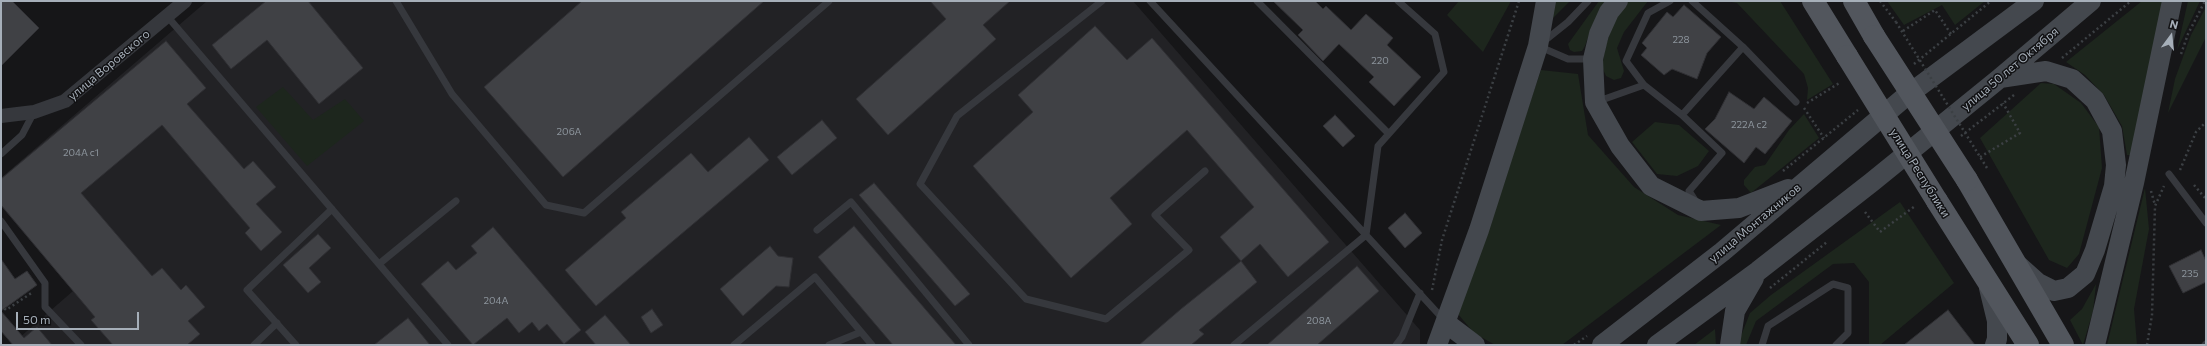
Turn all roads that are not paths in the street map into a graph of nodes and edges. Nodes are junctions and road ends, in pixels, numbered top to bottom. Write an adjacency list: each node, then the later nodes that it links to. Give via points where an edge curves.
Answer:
1 (185, 1): 18 (street, улица Воровского)
2 (396, 1): 3 (lane, via 452,94 546,205 584,212)
3 (829, 1)
4 (1102, 1): 31 (lane, via 957,116 920,184 1026,299 1106,319 1190,250 1155,215)
5 (1150, 1): 40 (lane)
6 (1257, 1): 29 (lane)
7 (1398, 1): 29 (lane, via 1435,34 1444,72)
8 (1546, 1): 19 (main road)
9 (1588, 1): 19 (lane, via 1568,22)
10 (1618, 1): 21 (main road, via 1609,12 1599,34)
11 (1670, 1): 23 (lane, via 1648,13 1626,61)
12 (1692, 1): 20 (lane)
13 (1813, 1): 44 (main road, улица Республики, bridge)
14 (2034, 1): 33 (main road, улица Монтажников, via 1905,97)
15 (2091, 1): 22 (main road, улица 50 лет Октября)
16 (2172, 1): 69 (main road, via 2134,183)
17 (1854, 2): 42 (main road, bridge)
18 (167, 16): 26 (street, улица Воровского, via 65,102); 35 (lane)
19 (1538, 46): 21 (lane, via 1568,60); 47 (main road, via 1479,230)
20 (1742, 47): 25 (lane); 27 (lane)
21 (1593, 59): 24 (main road)
22 (2000, 78): 42 (main road, via 2046,71 2072,79 2095,100 2112,130 2116,165 2114,186 2096,250 2084,274 2068,288 2054,291 2038,283); 43 (main road, улица 50 лет Октября)
23 (1644, 85): 24 (lane); 27 (lane)
24 (1595, 102): 36 (main road, via 1620,146 1651,186)
25 (1796, 102)
26 (34, 112): 28 (street, улица Воровского); 30 (lane, via 22,135)
27 (1682, 115): 36 (lane, via 1722,153 1689,191)
28 (1, 116)
29 (1388, 133): 40 (lane, via 1378,146)
30 (1, 154)
31 (1205, 171)
32 (2169, 174): 38 (lane)
33 (1801, 184): 36 (main road, via 1739,208); 61 (main road, улица Монтажников, via 1722,252)
34 (456, 200): 41 (lane)
35 (332, 209): 41 (lane); 46 (lane, via 247,290)
36 (1701, 211)
37 (1, 221): 49 (lane, via 45,283 45,307)
38 (2206, 223)
39 (817, 230): 56 (lane, via 851,202)
40 (1366, 235): 45 (lane); 57 (lane)
41 (379, 264): 52 (lane)
42 (2017, 264): 68 (main road)
43 (1758, 271): 62 (main road); 63 (main road, via 1735,311)
44 (1988, 284): 66 (main road, via 1997,321); 67 (main road, улица Республики)
45 (1420, 293): 47 (lane); 58 (lane, via 1402,337)
46 (277, 323): 50 (lane); 51 (lane)
47 (1446, 323): 59 (main road); 60 (main road)
48 (860, 332): 53 (lane, via 815,276); 54 (lane); 55 (lane)
49 (81, 345)
50 (254, 345)
51 (296, 345)
52 (448, 345)
53 (734, 345)
54 (829, 345)
55 (872, 345)
56 (970, 345)
57 (1234, 345)
58 (1396, 345)
59 (1437, 345)
60 (1475, 345)
61 (1602, 345)
62 (1657, 345)
63 (1730, 345)
64 (1762, 345): 65 (lane, via 1768,326 1833,284 1848,288 1848,333)
65 (1836, 345)
66 (1995, 345)
67 (2028, 345)
68 (2063, 345)
69 (2095, 345)

